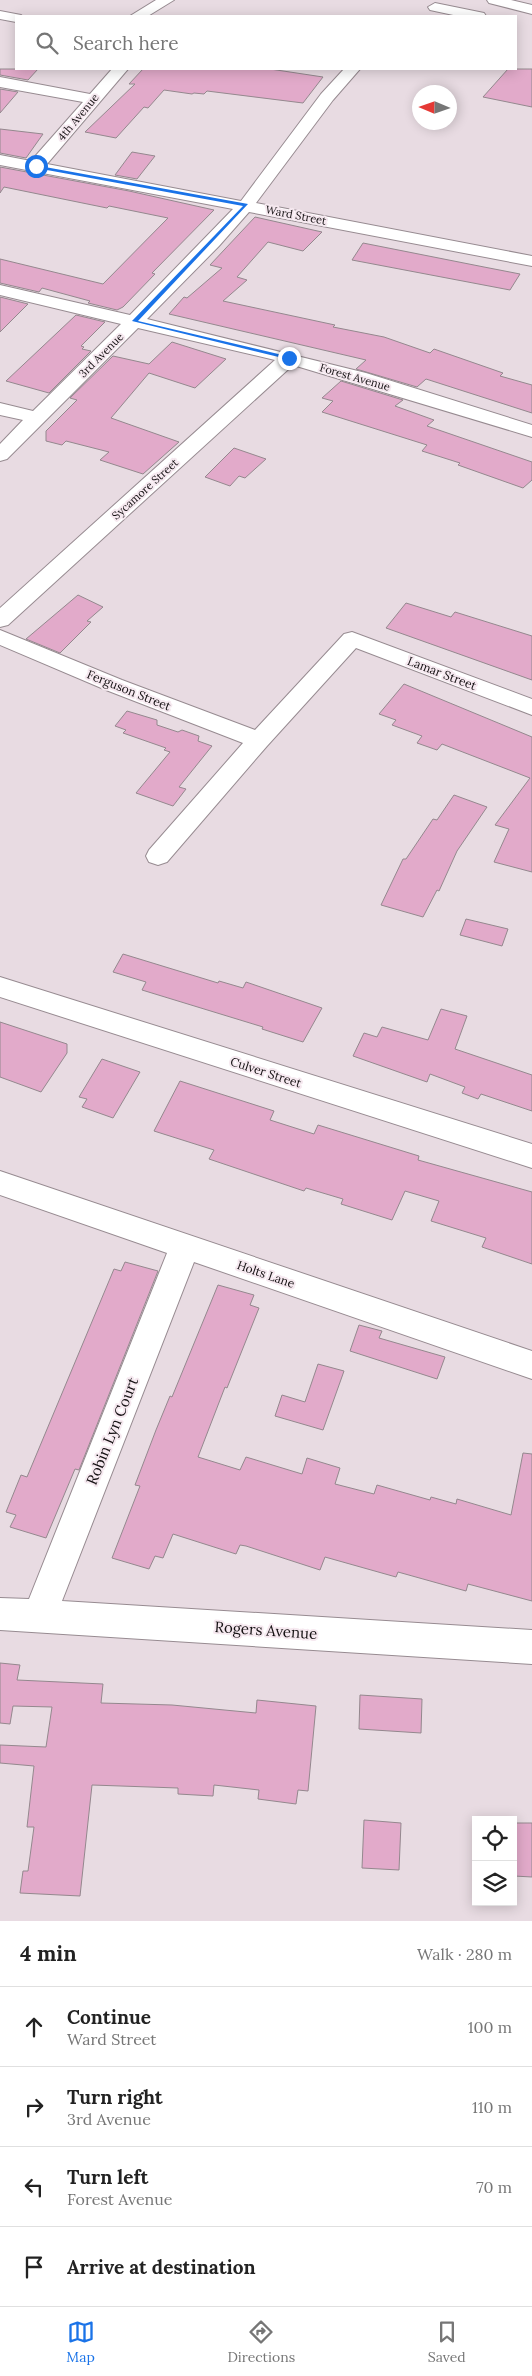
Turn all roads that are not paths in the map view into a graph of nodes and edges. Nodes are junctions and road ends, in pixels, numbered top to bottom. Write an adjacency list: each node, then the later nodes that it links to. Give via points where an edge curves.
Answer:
1 (167, 0): 6 (street)
2 (494, 0): 4 (street)
3 (439, 3): 7 (street); 8 (street)
4 (532, 10)
5 (0, 15): 9 (street)
6 (139, 15)
7 (423, 15)
8 (476, 15)
9 (15, 18)
10 (119, 70): 13 (street, 4th Avenue)
11 (344, 70): 16 (street, 3rd Avenue)
12 (0, 82): 13 (street)
13 (93, 99): 15 (street, 4th Avenue)
14 (0, 160): 15 (street, Ward Street)
15 (36, 166): 16 (street, Ward Street)
16 (246, 205): 17 (street, Ward Street); 19 (street, 3rd Avenue)
17 (532, 261)
18 (0, 290): 19 (street, Forest Avenue)
19 (134, 321): 20 (street, Forest Avenue); 22 (street, 3rd Avenue)
20 (289, 358): 23 (street, Forest Avenue); 25 (street, Sycamore Street)
21 (0, 409): 22 (street)
22 (38, 418): 24 (street, 3rd Avenue)
23 (532, 431)
24 (0, 455)
25 (0, 620)
26 (0, 637): 28 (street, Ferguson Street)
27 (532, 708): 28 (street, Lamar Street, via 352,639)
28 (259, 740): 29 (street)
29 (158, 856)
30 (0, 988): 31 (street, Culver Street)
31 (532, 1156)
32 (0, 1183): 33 (street, Holts Lane)
33 (185, 1246): 34 (street, Holts Lane); 36 (street, Robin Lyn Court)
34 (532, 1364)
35 (0, 1614): 36 (street, Rogers Avenue)
36 (39, 1616): 37 (street, Rogers Avenue)
37 (532, 1647)

